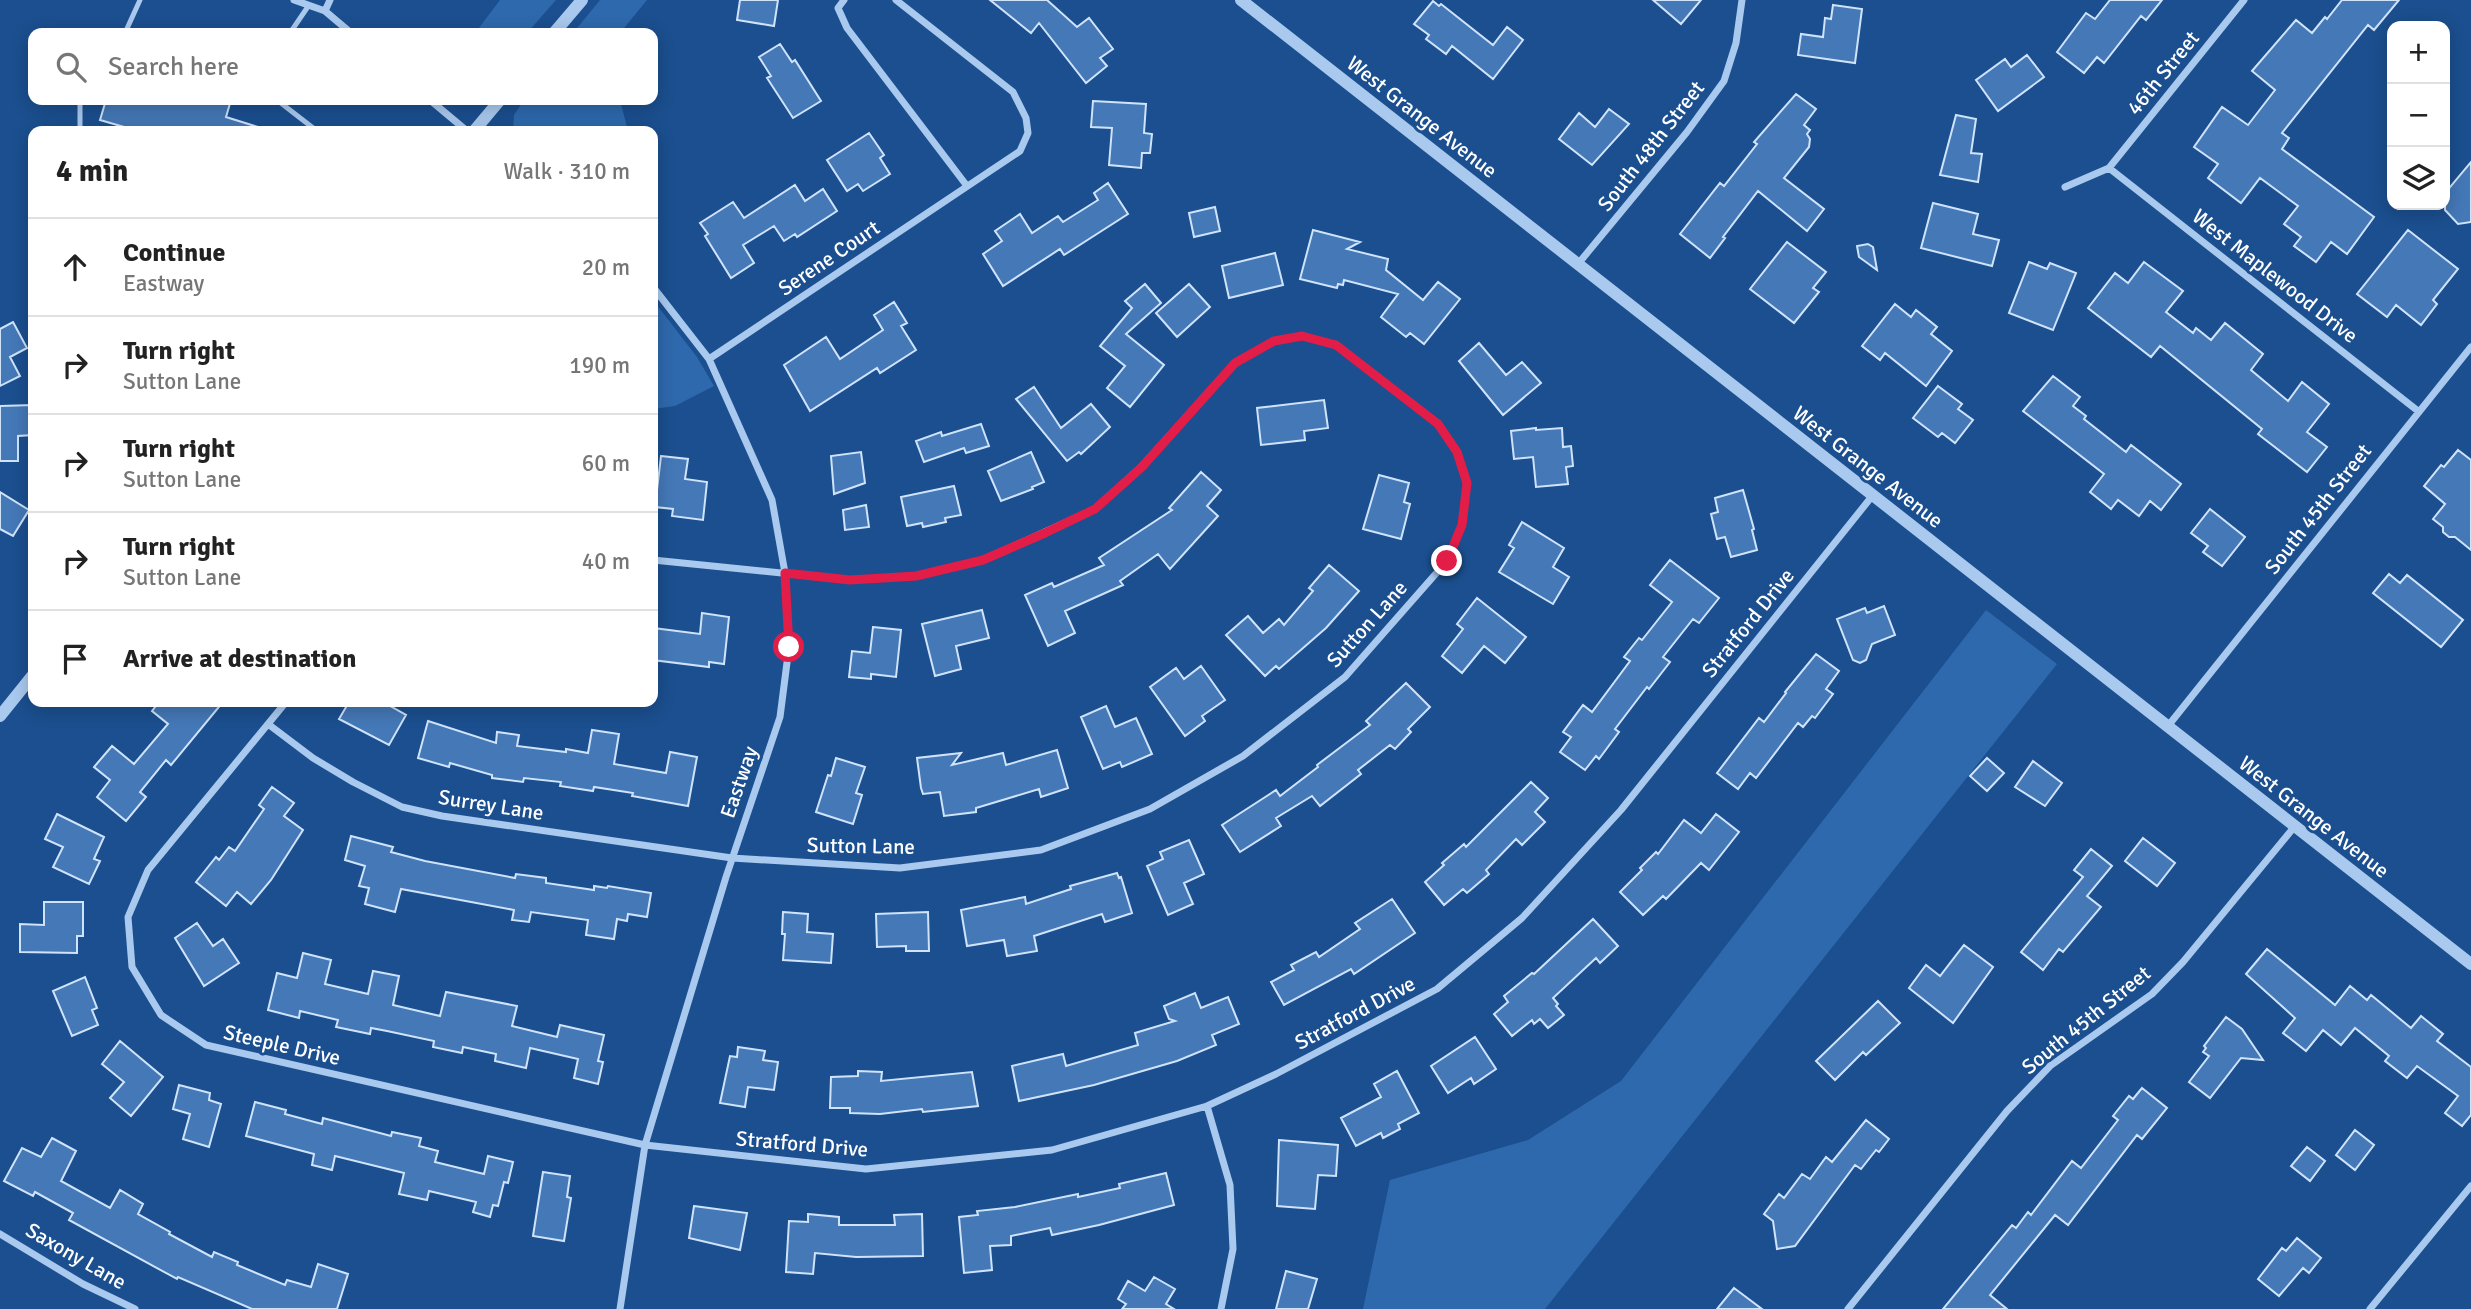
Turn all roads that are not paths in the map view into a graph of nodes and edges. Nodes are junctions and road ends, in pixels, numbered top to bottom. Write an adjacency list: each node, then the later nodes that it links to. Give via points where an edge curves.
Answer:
1 (140, 0): 12 (lane)
2 (294, 0): 10 (street)
3 (330, 0): 11 (street)
4 (582, 0): 15 (street)
5 (844, 0): 25 (street, via 838,8 847,28)
6 (896, 0): 25 (street, Serene Court, via 1013,92 1026,118 1028,133 1020,151)
7 (1241, 0): 27 (street, West Grange Avenue)
8 (1742, 0): 27 (street, South 48th Street, via 1724,81)
9 (2244, 0): 24 (street, 46th Street)
10 (309, 5): 11 (street); 13 (lane)
11 (325, 11): 14 (street)
12 (127, 28)
13 (293, 28)
14 (345, 28)
15 (558, 28)
16 (80, 105): 20 (lane)
17 (283, 105): 21 (lane)
18 (436, 105): 22 (street)
19 (496, 105): 23 (street)
20 (80, 126)
21 (311, 126)
22 (461, 126)
23 (478, 126)
24 (2109, 168): 26 (street); 31 (street, West Maplewood Drive)
25 (967, 186): 30 (street, Serene Court)
26 (2065, 187)
27 (1578, 264): 32 (street, West Grange Avenue)
28 (658, 293): 30 (street, Eastway)
29 (2471, 348): 31 (street, South 45th Street)
30 (709, 359): 34 (street, Eastway, via 772,500)
31 (2418, 411): 39 (street, South 45th Street)
32 (1873, 495): 39 (street, West Grange Avenue); 43 (street, Stratford Drive, via 1621,810 1522,918 1437,989)
33 (658, 560): 34 (street)
34 (785, 573): 41 (street, Eastway, via 789,647 780,717); 41 (street, Sutton Lane, via 850,580 916,576 983,560 1045,533 1095,509 1142,467 1235,363 1274,341 1302,336 1336,345 1438,424 1457,452 1467,483 1462,525 1447,561 1345,677 1243,757 1150,809 1041,850 900,868)
35 (28, 681): 37 (street)
36 (282, 707): 38 (street, Steeple Drive)
37 (0, 716)
38 (268, 724): 41 (street, Surrey Lane, via 313,758 402,807); 44 (street, Steeple Drive, via 148,870 128,918 132,967 161,1015 206,1045)
39 (2168, 726): 40 (street, West Grange Avenue)
40 (2295, 826): 42 (street, West Grange Avenue); 50 (street, South 45th Street, via 2152,994 2050,1066 2007,1111)
41 (732, 858): 44 (street, Eastway)
42 (2471, 964)
43 (1208, 1106): 44 (street, Stratford Drive, via 1052,1150 866,1169); 49 (street, via 1230,1185 1233,1249)
44 (646, 1145): 48 (street, Eastway)
45 (2471, 1186): 51 (street)
46 (0, 1234): 47 (street, Saxony Lane)
47 (135, 1309)
48 (620, 1309)
49 (1221, 1309)
50 (1848, 1309)
51 (2370, 1309)

